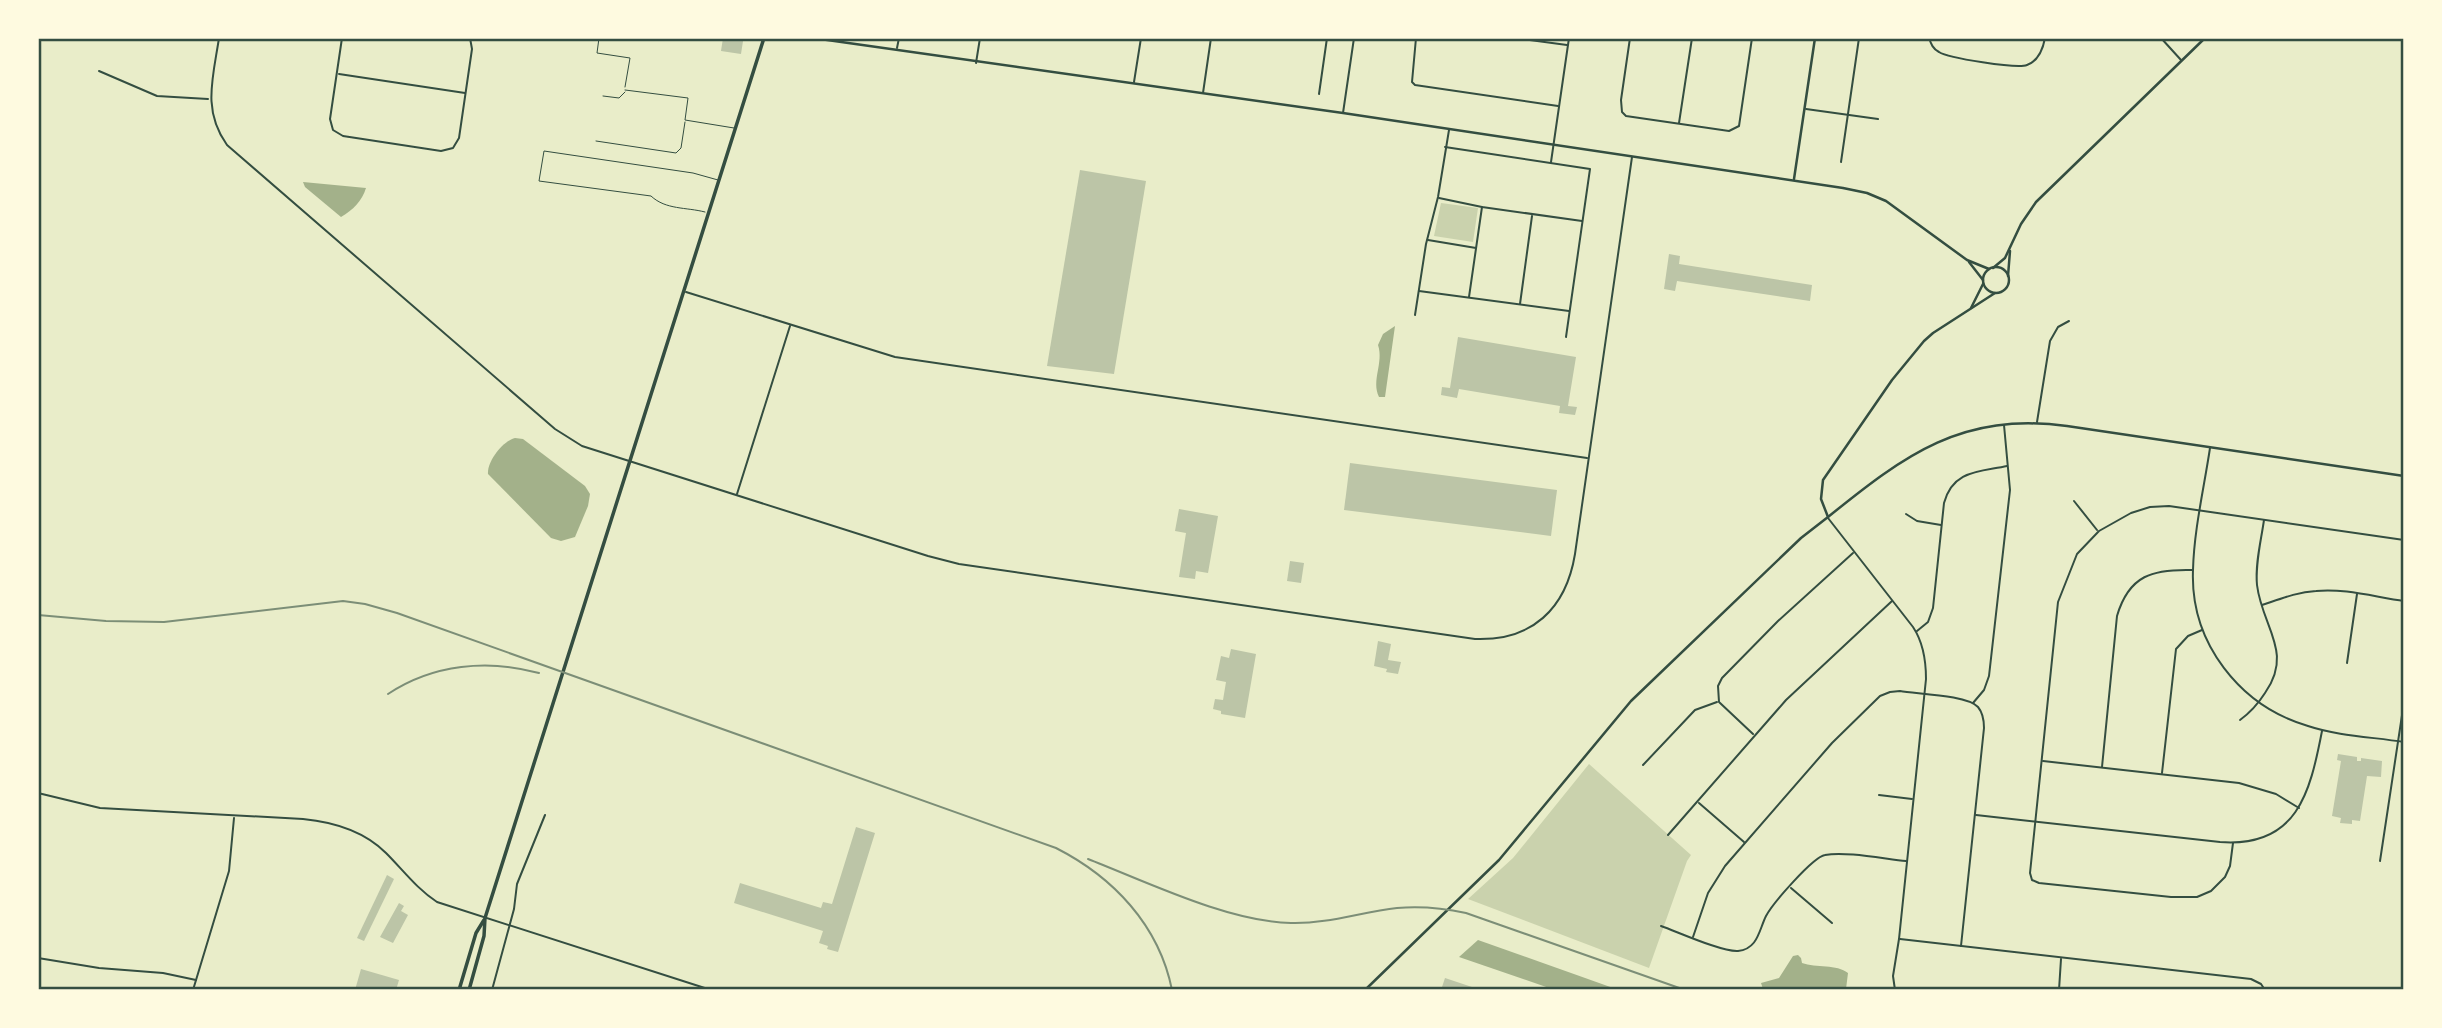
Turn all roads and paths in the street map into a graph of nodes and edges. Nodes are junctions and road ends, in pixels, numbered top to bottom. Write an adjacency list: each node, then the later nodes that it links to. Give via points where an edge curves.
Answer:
1 (219, 38): 37 (street)
2 (342, 38): 30 (street)
3 (470, 38): 33 (street)
4 (599, 38): 32 (lane, via 597,53 629,58)
5 (764, 38): 45 (main road)
6 (813, 38): 26 (street)
7 (899, 38): 26 (street)
8 (980, 38): 28 (street)
9 (1141, 38): 31 (street)
10 (1210, 38): 34 (street)
11 (1327, 38): 35 (street)
12 (1354, 38): 40 (street)
13 (1416, 38): 38 (street, via 1411,73 1412,82 1420,87)
14 (1515, 38): 25 (street)
15 (1569, 38): 25 (street)
16 (1630, 38): 44 (street, via 1622,112)
17 (1692, 38): 44 (street)
18 (1752, 38): 44 (street, via 1740,126 1733,131)
19 (1815, 38): 39 (street)
20 (1859, 38): 41 (street)
21 (1929, 38): 22 (street, via 1932,47 1945,55 2014,67 2038,58)
22 (2045, 38)
23 (2161, 38): 27 (street)
24 (2205, 38): 27 (street)
25 (1567, 46): 38 (street)
26 (897, 51): 28 (street)
27 (2181, 61): 62 (street, via 2036,202)
28 (976, 63): 31 (street)
29 (99, 71): 37 (street, via 157,96)
30 (337, 74): 33 (street); 33 (street, via 330,118 333,130 343,136 441,151 453,148 459,138)
31 (1134, 85): 34 (street)
32 (625, 90): 36 (lane, via 619,98); 43 (lane, via 688,98)
33 (466, 93)
34 (1203, 93): 40 (street)
35 (1319, 94)
36 (603, 96)
37 (210, 99): 82 (street, via 219,135 234,153 555,429 582,446)
38 (1558, 106): 48 (street)
39 (1805, 109): 41 (street); 53 (street)
40 (1343, 113): 46 (street)
41 (1848, 115): 42 (street); 52 (street)
42 (1878, 119)
43 (685, 120): 45 (lane); 47 (lane, via 681,148 676,153)
44 (1679, 123)
45 (736, 128): 54 (main road)
46 (1448, 130): 48 (street); 49 (street)
47 (596, 141)
48 (1553, 145): 50 (street); 51 (street)
49 (1446, 147): 51 (street); 55 (street)
50 (1632, 156): 53 (street); 81 (street)
51 (1551, 162): 59 (street, via 1591,171)
52 (1841, 162)
53 (1794, 179): 63 (street, via 1877,197)
54 (720, 180): 57 (main road); 57 (lane, via 544,151 539,181 651,196 662,205)
55 (1438, 197): 56 (street); 60 (street)
56 (1482, 206): 58 (street); 61 (street)
57 (709, 213): 68 (main road)
58 (1532, 214): 59 (street); 71 (street)
59 (1583, 221): 73 (street)
60 (1427, 240): 61 (street); 67 (street)
61 (1476, 248): 70 (street)
62 (2010, 248): 64 (street, via 2000,264); 65 (street)
63 (1967, 260): 64 (street); 66 (street)
64 (1991, 268): 65 (street, via 2002,269); 66 (street)
65 (2008, 276): 69 (street, via 2006,288)
66 (1983, 282): 69 (street); 72 (street)
67 (1419, 290): 70 (street); 74 (street)
68 (685, 291): 76 (street); 82 (main road)
69 (1995, 293): 72 (street)
70 (1469, 298): 71 (street)
71 (1520, 305): 73 (street)
72 (1969, 311): 89 (street, via 1924,341 1834,461 1821,487 1822,508)
73 (1570, 312): 77 (street)
74 (1415, 315)
75 (2069, 321): 78 (street, via 2050,341)
76 (791, 325): 81 (street, via 905,358); 85 (street)
77 (1566, 337)
78 (2037, 422): 79 (street); 80 (street)
79 (2003, 424): 83 (street); 89 (street, via 1960,433 1916,452)
80 (2210, 447): 84 (street); 87 (street)
81 (1588, 458): 85 (street, via 1569,581 1556,604 1531,627 1512,635 1475,639 959,564)
82 (629, 462): 85 (street); 132 (main road)
83 (2008, 465): 91 (street, via 1958,479 1946,495); 106 (street, via 2010,489 1989,676)
84 (2403, 476)
85 (737, 495)
86 (2074, 501): 92 (street)
87 (2201, 509): 90 (street); 92 (street, via 2150,507); 95 (street)
88 (1906, 514): 91 (street)
89 (1828, 517): 94 (street); 147 (street, via 1631,701 1530,825)
90 (2264, 519): 93 (street); 99 (street, via 2256,572)
91 (1942, 525): 101 (street, via 1933,608 1928,622)
92 (2099, 531): 113 (street, via 2077,554 2058,602)
93 (2403, 540)
94 (1853, 552): 97 (street); 104 (street, via 1727,672 1718,686)
95 (2193, 570): 100 (street); 115 (street, via 2146,575 2121,601)
96 (2357, 594): 98 (street); 99 (street, via 2316,590); 102 (street)
97 (1892, 601): 101 (street); 110 (street)
98 (2403, 601)
99 (2261, 605): 107 (street, via 2279,656 2276,674)
100 (2202, 630): 107 (street, via 2234,682); 116 (street, via 2183,639 2176,649)
101 (1916, 632): 103 (street, via 1926,660)
102 (2347, 663)
103 (1924, 695): 106 (street); 119 (street); 127 (street, via 1900,691 1880,696)
104 (1718, 702): 110 (street); 114 (street, via 1695,710)
105 (2403, 702): 111 (street)
106 (1973, 703): 123 (street, via 1984,722)
107 (2258, 703): 108 (street); 109 (street)
108 (2240, 720)
109 (2322, 730): 111 (street); 121 (street, via 2314,774)
110 (1754, 734): 120 (street)
111 (2398, 741): 112 (street); 129 (street)
112 (2403, 742)
113 (2042, 761): 115 (street); 125 (street)
114 (1643, 765)
115 (2102, 768): 116 (street)
116 (2162, 774): 121 (street, via 2249,785)
117 (38, 793): 124 (street, via 100,808)
118 (1879, 795): 119 (street)
119 (1913, 799): 130 (street)
120 (1698, 803): 126 (street); 127 (street)
121 (2299, 808): 128 (street, via 2273,833)
122 (545, 815): 134 (street, via 517,884)
123 (1975, 815): 125 (street); 138 (street)
124 (234, 816): 132 (street, via 319,820 354,831 380,848 425,895); 141 (street, via 229,871)
125 (2035, 821): 128 (street); 128 (street, via 2032,880 2125,893 2197,897 2211,891 2225,877)
126 (1668, 835)
127 (1744, 842): 136 (street, via 1712,886)
128 (2233, 843)
129 (2380, 861)
130 (1906, 862): 131 (street, via 1824,855 1812,861); 137 (street)
131 (1790, 887): 133 (street); 136 (street, via 1766,915 1751,946 1731,951)
132 (485, 918): 134 (street); 143 (main road); 144 (main road)
133 (1832, 923)
134 (509, 926): 145 (street); 146 (street)
135 (1661, 926): 136 (street)
136 (1693, 937)
137 (1899, 939): 138 (street); 148 (street)
138 (1961, 946): 140 (street)
139 (38, 958): 141 (street)
140 (2061, 958): 149 (street); 150 (street, via 2251,979)
141 (196, 980): 142 (street)
142 (193, 989)
143 (459, 989)
144 (468, 989)
145 (492, 989)
146 (711, 989)
147 (1365, 989)
148 (1895, 989)
149 (2059, 989)
150 (2265, 989)

